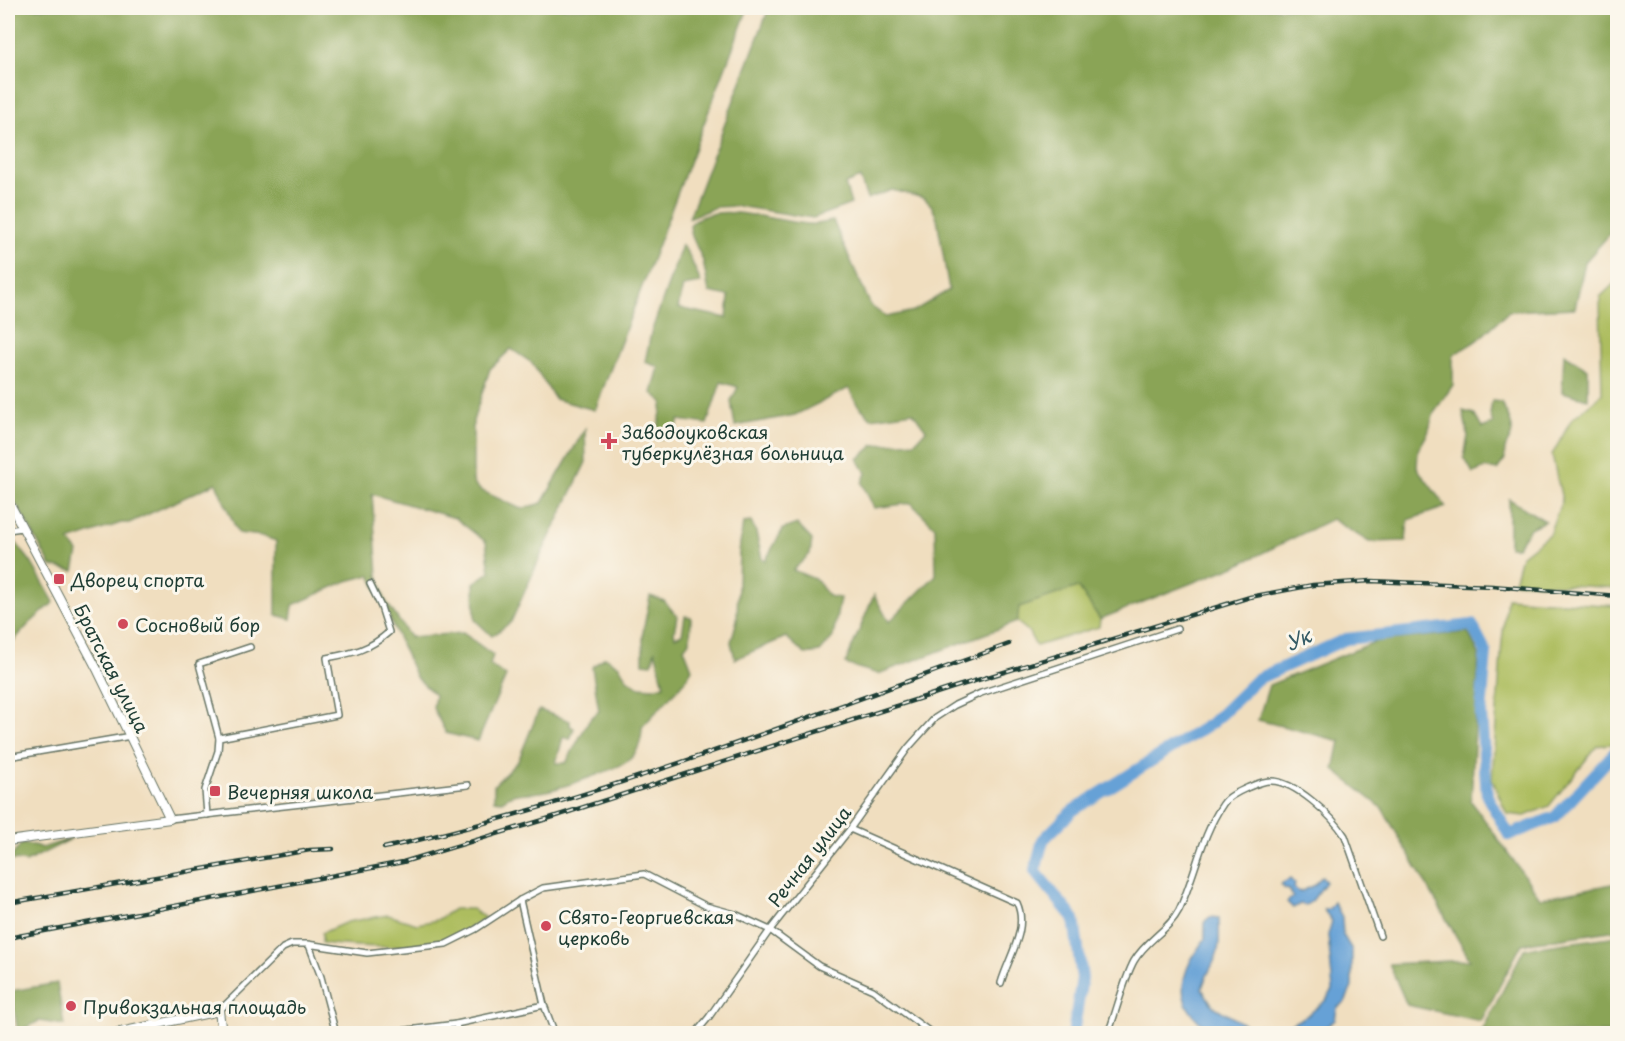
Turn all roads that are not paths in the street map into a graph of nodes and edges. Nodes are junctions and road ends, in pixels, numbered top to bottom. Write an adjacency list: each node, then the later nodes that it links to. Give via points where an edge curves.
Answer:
1 (8, 500): 2 (street, Братская улица)
2 (22, 528): 3 (street); 7 (street, Братская улица)
3 (8, 530)
4 (370, 584): 8 (street, via 389,632 358,652 327,658 336,715)
5 (1177, 629): 13 (street, Речная улица, via 955,705 935,718 908,748)
6 (250, 647): 8 (street, via 199,664)
7 (131, 736): 9 (street); 12 (street, Братская улица)
8 (219, 738): 11 (street, via 205,790)
9 (8, 757)
10 (468, 785): 11 (street)
11 (207, 815): 12 (street)
12 (170, 819): 14 (street)
13 (850, 829): 16 (street, Речная улица); 19 (street, via 1017,903 1021,919)
14 (8, 841)
15 (520, 900): 16 (street, via 543,888 644,874 706,906); 18 (street, via 446,944 367,953); 20 (street)
16 (770, 930): 29 (street, Речная улица); 30 (street, via 819,966 873,990)
17 (1380, 936): 31 (street, via 1345,836 1336,822 1287,785 1273,780 1261,782 1224,803 1179,911 1134,961)
18 (309, 945): 21 (street, via 283,948); 25 (street)
19 (1001, 983)
20 (544, 1005): 22 (street); 28 (street)
21 (219, 1011): 23 (street); 24 (street)
22 (456, 1024): 26 (street); 27 (street)
23 (111, 1034)
24 (222, 1034)
25 (336, 1034)
26 (376, 1034)
27 (458, 1034)
28 (555, 1034)
29 (695, 1034)
30 (933, 1034)
31 (1108, 1034)

